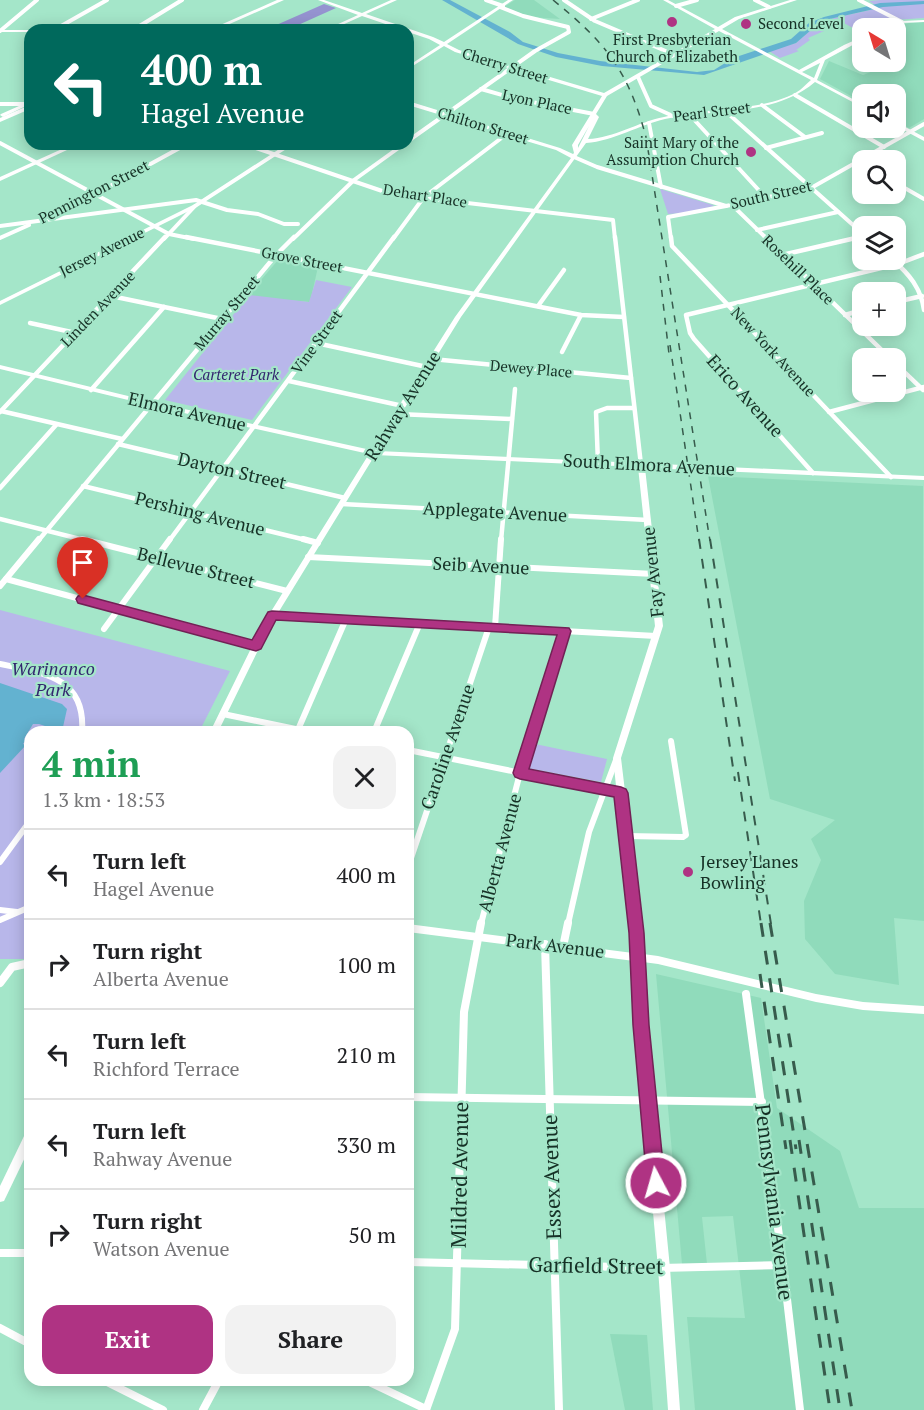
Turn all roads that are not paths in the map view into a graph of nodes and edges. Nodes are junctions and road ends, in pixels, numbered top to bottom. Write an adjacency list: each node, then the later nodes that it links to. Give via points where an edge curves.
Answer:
1 (37, 0): 32 (street)
2 (107, 0): 25 (street)
3 (182, 0): 26 (street)
4 (281, 0): 27 (main road)
5 (320, 0): 19 (street, Cherry Street)
6 (395, 0): 19 (street)
7 (486, 0): 16 (street)
8 (511, 0): 16 (street)
9 (564, 0): 22 (street)
10 (638, 0): 22 (street)
11 (665, 0): 17 (street)
12 (697, 0): 17 (street)
13 (755, 0): 18 (street)
14 (795, 0): 18 (street)
15 (859, 0): 21 (street)
16 (501, 6): 36 (street); 40 (street, Murray Street, via 523,16 559,23 569,32)
17 (676, 6): 30 (street)
18 (769, 7): 20 (street)
19 (362, 14): 28 (street); 29 (street, Cherry Street)
20 (737, 18): 30 (street); 31 (street)
21 (894, 18)
22 (591, 19): 37 (street)
23 (924, 21): 24 (street)
24 (906, 22)
25 (65, 24)
26 (143, 24)
27 (226, 24)
28 (340, 24)
29 (388, 24)
30 (712, 26): 31 (street)
31 (719, 30): 37 (street); 41 (street)
32 (0, 31): 33 (street)
33 (24, 31)
34 (414, 34): 36 (street, Cherry Street)
35 (852, 42): 38 (street)
36 (444, 45): 39 (street); 40 (street, Cherry Street)
37 (675, 55): 42 (street)
38 (823, 62): 41 (street); 43 (street)
39 (414, 64)
40 (512, 67): 44 (street, Murray Street); 45 (street, Cherry Street)
41 (798, 72): 43 (street)
42 (638, 77): 45 (street); 57 (street, via 651,106)
43 (815, 81): 46 (street, Pearl Street); 47 (street)
44 (481, 89): 55 (street, Murray Street); 56 (street, Lyon Place)
45 (605, 95): 56 (street, Rahway Avenue)
46 (795, 95): 51 (street, Pearl Street); 71 (street)
47 (852, 101)
48 (0, 104): 49 (street)
49 (24, 105)
50 (414, 105): 55 (street, Chilton Street)
51 (762, 105): 53 (street, Pearl Street); 67 (street)
52 (24, 107): 58 (main road)
53 (723, 110): 54 (street, Pearl Street); 72 (street)
54 (688, 113): 57 (street, Pearl Street); 90 (street)
55 (446, 114): 64 (street, Chilton Street); 66 (street, Murray Street)
56 (594, 115): 62 (street, Rahway Avenue); 69 (street, Rahway Avenue)
57 (673, 116): 59 (street, Pearl Street)
58 (1, 117)
59 (649, 123): 69 (street, Pearl Street); 85 (street)
60 (924, 124): 63 (street, South Street)
61 (906, 129): 63 (street)
62 (584, 130): 69 (street); 80 (street, Rahway Avenue, via 575,145)
63 (911, 132): 68 (street); 71 (street, South Street)
64 (508, 133): 80 (street, Chilton Street); 89 (street, Vine Street)
65 (822, 133): 67 (street)
66 (414, 137)
67 (805, 137): 72 (street)
68 (924, 139)
69 (585, 141): 80 (street, Rahway Avenue)
70 (0, 143): 81 (street, Grove Street)
71 (884, 147): 78 (street, South Street)
72 (766, 148): 86 (street)
73 (63, 150): 81 (street)
74 (177, 150): 88 (street, Pennington Street)
75 (263, 150): 79 (street, Dehart Place)
76 (282, 150): 79 (street, Jersey Avenue)
77 (396, 150): 84 (street, Murray Street)
78 (880, 150)
79 (276, 154): 84 (street, Dehart Place); 92 (street, Jersey Avenue)
80 (575, 154): 85 (street, South Street, via 597,167); 96 (main road, Rahway Avenue)
81 (36, 162): 83 (street); 88 (street, Grove Street)
82 (852, 168): 86 (street, South Street)
83 (0, 179)
84 (354, 180): 89 (street, Dehart Place, via 391,194); 109 (street, Murray Street)
85 (661, 187): 94 (street, South Street)
86 (811, 188): 90 (street, South Street); 97 (street)
87 (906, 189): 91 (street)
88 (95, 194): 95 (street, Grove Street); 99 (street, Pennington Street)
89 (424, 197): 96 (street, Dehart Place); 115 (street, Vine Street)
90 (765, 197): 94 (street, South Street)
91 (924, 199)
92 (204, 201): 93 (street, Jersey Avenue); 95 (street); 100 (street, via 284,224)
93 (195, 206): 103 (street, Jersey Avenue); 105 (street, Linden Avenue)
94 (729, 206): 104 (street, Rosehill Place); 124 (street, New York Avenue, via 670,216 667,222 672,246)
95 (125, 210): 99 (street); 103 (street, Grove Street)
96 (534, 212): 98 (street, Dehart Place); 119 (main road, Rahway Avenue)
97 (838, 212): 101 (street); 104 (street)
98 (613, 220): 131 (street, Fay Avenue)
99 (37, 221): 102 (street); 106 (street, Pennington Street)
100 (298, 224)
101 (852, 225)
102 (0, 226)
103 (156, 226): 105 (street, Grove Street); 123 (street, Jersey Avenue)
104 (757, 230): 110 (street, Rosehill Place)
105 (169, 234): 109 (street, Grove Street); 120 (street, Linden Avenue)
106 (0, 238)
107 (852, 238): 110 (street)
108 (924, 254): 111 (street)
109 (276, 255): 115 (street, Grove Street); 132 (street, Murray Street)
110 (782, 255): 118 (street, Rosehill Place)
111 (906, 261)
112 (564, 270): 125 (street)
113 (874, 270): 118 (street)
114 (904, 270): 117 (street)
115 (368, 273): 119 (street, Grove Street); 135 (street, Vine Street)
116 (923, 282): 117 (street)
117 (916, 283): 121 (street)
118 (814, 285): 124 (street); 130 (street, Rosehill Place)
119 (475, 295): 125 (street, Grove Street); 138 (main road, Rahway Avenue)
120 (111, 296): 126 (street); 134 (street, Linden Avenue)
121 (923, 299): 122 (street); 127 (street)
122 (906, 301)
123 (0, 303)
124 (728, 305): 152 (street, New York Avenue); 163 (street, Erico Avenue, via 686,315 690,333)
125 (538, 306): 129 (street, Grove Street)
126 (164, 307): 132 (street); 147 (street)
127 (924, 310)
128 (852, 313): 130 (street)
129 (581, 315): 131 (street, Grove Street); 137 (street)
130 (845, 315): 136 (street, Rosehill Place)
131 (624, 317): 143 (street, Fay Avenue)
132 (222, 319): 148 (street, Murray Street)
133 (30, 323): 134 (street)
134 (76, 333): 142 (street, Linden Avenue)
135 (316, 343): 140 (street); 144 (street, Vine Street)
136 (880, 348)
137 (562, 352)
138 (432, 359): 140 (main road, Rahway Avenue); 143 (street, Dewey Place)
139 (0, 367): 142 (street, Elmora Avenue)
140 (427, 367): 149 (main road, Rahway Avenue)
141 (906, 372): 145 (street)
142 (33, 376): 147 (street, Elmora Avenue); 151 (street, Linden Avenue)
143 (630, 378): 150 (street, Fay Avenue)
144 (289, 381): 149 (street); 156 (street, Vine Street)
145 (923, 388): 152 (street)
146 (515, 389): 154 (street, Caroline Avenue)
147 (91, 390): 148 (street, Elmora Avenue)
148 (151, 404): 156 (street, Elmora Avenue); 157 (street, Murray Street)
149 (403, 406): 153 (main road, Rahway Avenue)
150 (634, 408): 160 (street, via 596,412); 161 (street, Fay Avenue)
151 (0, 412): 155 (street, Dayton Street)
152 (829, 412): 164 (street, New York Avenue)
153 (399, 414): 154 (street); 158 (main road, Rahway Avenue)
154 (513, 419): 159 (street, Caroline Avenue)
155 (56, 425): 157 (street, Dayton Street); 167 (street)
156 (255, 427): 158 (street, Elmora Avenue); 162 (street, Vine Street)
157 (120, 442): 162 (street, Dayton Street); 166 (street, Murray Street)
158 (374, 453): 159 (street, South Elmora Avenue); 168 (street, Rahway Avenue)
159 (507, 459): 160 (street, South Elmora Avenue); 170 (street, Caroline Avenue)
160 (598, 463): 161 (street, South Elmora Avenue)
161 (641, 465): 163 (street, South Elmora Avenue); 172 (street, Fay Avenue)
162 (223, 469): 168 (street, Dayton Street); 169 (street, Vine Street)
163 (813, 473): 164 (main road, South Elmora Avenue)
164 (891, 477): 165 (main road, South Elmora Avenue)
165 (924, 478)
166 (83, 486): 169 (street, Pershing Avenue); 173 (street, Murray Street)
167 (0, 488)
168 (344, 501): 170 (street, Applegate Avenue); 174 (street, Rahway Avenue)
169 (191, 512): 174 (street, Pershing Avenue); 176 (street, Vine Street)
170 (504, 512): 172 (street, Applegate Avenue); 177 (street, Caroline Avenue)
171 (0, 519): 173 (street, Bellevue Street)
172 (648, 520): 178 (street, Fay Avenue)
173 (46, 530): 176 (street, Bellevue Street); 179 (street, Murray Street)
174 (318, 543): 175 (street, Rahway Avenue)
175 (308, 556): 177 (street, Seib Avenue); 181 (street, Rahway Avenue)
176 (157, 559): 181 (street, Bellevue Street); 182 (street, Vine Street)
177 (500, 567): 178 (street, Seib Avenue); 186 (street, Caroline Avenue)
178 (654, 574): 189 (street, Fay Avenue, via 659,626)
179 (6, 579): 180 (street, Murray Street); 182 (street)
180 (0, 586)
181 (287, 591): 183 (street, Rahway Avenue)
182 (119, 609): 187 (street, Vine Street); 190 (street)
183 (272, 615): 184 (street); 190 (street, Rahway Avenue)
184 (346, 619): 185 (street); 196 (street)
185 (420, 623): 186 (street); 197 (street)
186 (492, 627): 188 (street); 200 (street, Caroline Avenue)
187 (104, 629)
188 (565, 631): 189 (street); 202 (street, Alberta Avenue)
189 (656, 636): 201 (street, Fay Avenue)
190 (256, 646): 192 (street, Rahway Avenue)
191 (0, 664): 193 (street, via 63,682 82,703)
192 (223, 714): 194 (street, Rahway Avenue); 195 (street)
193 (83, 726)
194 (217, 726)
195 (275, 726)
196 (299, 726)
197 (377, 726)
198 (671, 741): 206 (street, via 686,835)
199 (414, 751): 200 (street)
200 (445, 758): 202 (street); 207 (street, Caroline Avenue)
201 (617, 758): 203 (street, Fay Avenue); 204 (street)
202 (520, 773): 203 (street); 214 (street, Alberta Avenue)
203 (604, 788): 204 (street); 216 (street, Fay Avenue, via 589,832)
204 (621, 793): 206 (street)
205 (24, 829): 208 (street)
206 (626, 837): 217 (street)
207 (414, 849)
208 (0, 862)
209 (0, 910): 211 (street)
210 (24, 910): 211 (street)
211 (18, 913): 212 (street)
212 (0, 920)
213 (414, 929): 214 (street, Park Avenue)
214 (478, 937): 215 (street, Park Avenue); 223 (street, Mildred Avenue, via 464,1012)
215 (545, 944): 216 (street, Park Avenue); 224 (street, Essex Avenue)
216 (563, 947): 217 (street, Park Avenue)
217 (636, 957): 221 (street, Park Avenue, via 816,998); 225 (street)
218 (24, 963): 219 (street, via 11,966)
219 (0, 982)
220 (746, 994): 226 (street, Pennsylvania Avenue)
221 (924, 1010)
222 (414, 1096): 223 (street)
223 (461, 1097): 224 (street); 232 (street, Mildred Avenue)
224 (550, 1097): 225 (street); 233 (street, Essex Avenue)
225 (647, 1098): 226 (street); 235 (street)
226 (762, 1102): 234 (street, Pennsylvania Avenue)
227 (24, 1148): 228 (street)
228 (0, 1197)
229 (0, 1252): 230 (street)
230 (24, 1253)
231 (414, 1262): 232 (street, Garfield Street)
232 (458, 1263): 233 (street, Garfield Street); 243 (street, Mildred Avenue, via 455,1329)
233 (555, 1265): 235 (street, Garfield Street); 244 (street, Essex Avenue)
234 (783, 1265): 235 (street, Garfield Street); 246 (street, Pennsylvania Avenue)
235 (664, 1268): 245 (street)
236 (0, 1329): 237 (street)
237 (24, 1341)
238 (115, 1386): 241 (street)
239 (216, 1386): 242 (street)
240 (377, 1386): 243 (street)
241 (163, 1410)
242 (203, 1410)
243 (426, 1410)
244 (559, 1410)
245 (674, 1410)
246 (800, 1410)

